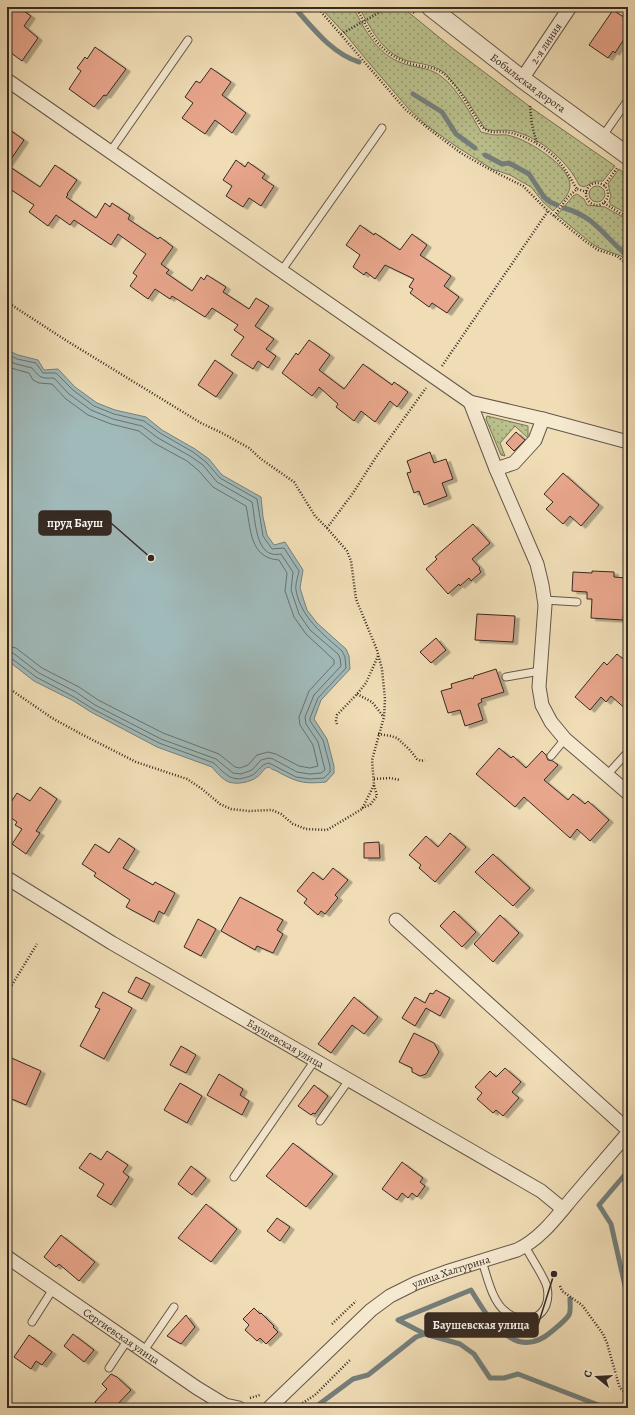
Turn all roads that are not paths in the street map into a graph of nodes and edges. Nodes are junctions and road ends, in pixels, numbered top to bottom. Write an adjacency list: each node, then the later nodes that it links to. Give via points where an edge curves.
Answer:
1 (430, 7): 5 (street, Бобыльская дорога)
2 (570, 7): 5 (street, 2-я линия)
3 (188, 40): 9 (lane)
4 (7, 80): 9 (street)
5 (522, 80): 8 (street, Бобыльская дорога)
6 (628, 100): 8 (lane)
7 (382, 128): 11 (lane)
8 (602, 138): 10 (street, Бобыльская дорога)
9 (110, 152): 11 (street)
10 (628, 156)
11 (282, 270): 12 (street)
12 (470, 402): 13 (street); 15 (street)
13 (543, 419): 14 (street); 15 (street, via 535,440 514,463)
14 (628, 442)
15 (496, 469): 16 (street, via 537,564)
16 (544, 600): 17 (lane); 18 (street)
17 (577, 602)
18 (540, 671): 19 (lane); 20 (street, via 542,705 551,722)
19 (506, 677)
20 (565, 739): 22 (lane); 23 (street)
21 (626, 754): 23 (lane)
22 (552, 756)
23 (607, 775): 24 (street)
24 (628, 793)
25 (7, 878): 27 (street, Баушевская улица, via 112,943)
26 (396, 920): 30 (street)
27 (314, 1060): 28 (street, Баушевская улица); 31 (lane)
28 (348, 1080): 29 (lane); 32 (street, Баушевская улица, via 541,1191)
29 (320, 1121)
30 (628, 1132): 32 (street, улица Халтурина)
31 (234, 1177)
32 (563, 1209): 33 (street, улица Халтурина)
33 (525, 1246): 35 (street, улица Халтурина); 35 (lane, via 547,1286 548,1303 540,1314 530,1319 515,1318 504,1310 494,1296)
34 (7, 1257): 36 (street, Сергиевская улица)
35 (482, 1261): 44 (street, улица Халтурина, via 416,1283 390,1296 371,1310)
36 (53, 1289): 38 (lane); 39 (street, Сергиевская улица)
37 (174, 1307): 40 (lane)
38 (32, 1322)
39 (127, 1341): 40 (street, Сергиевская улица); 41 (lane)
40 (143, 1352): 42 (street, Сергиевская улица)
41 (108, 1368)
42 (224, 1406): 43 (street, Сергиевская улица)
43 (239, 1408)
44 (269, 1408)

